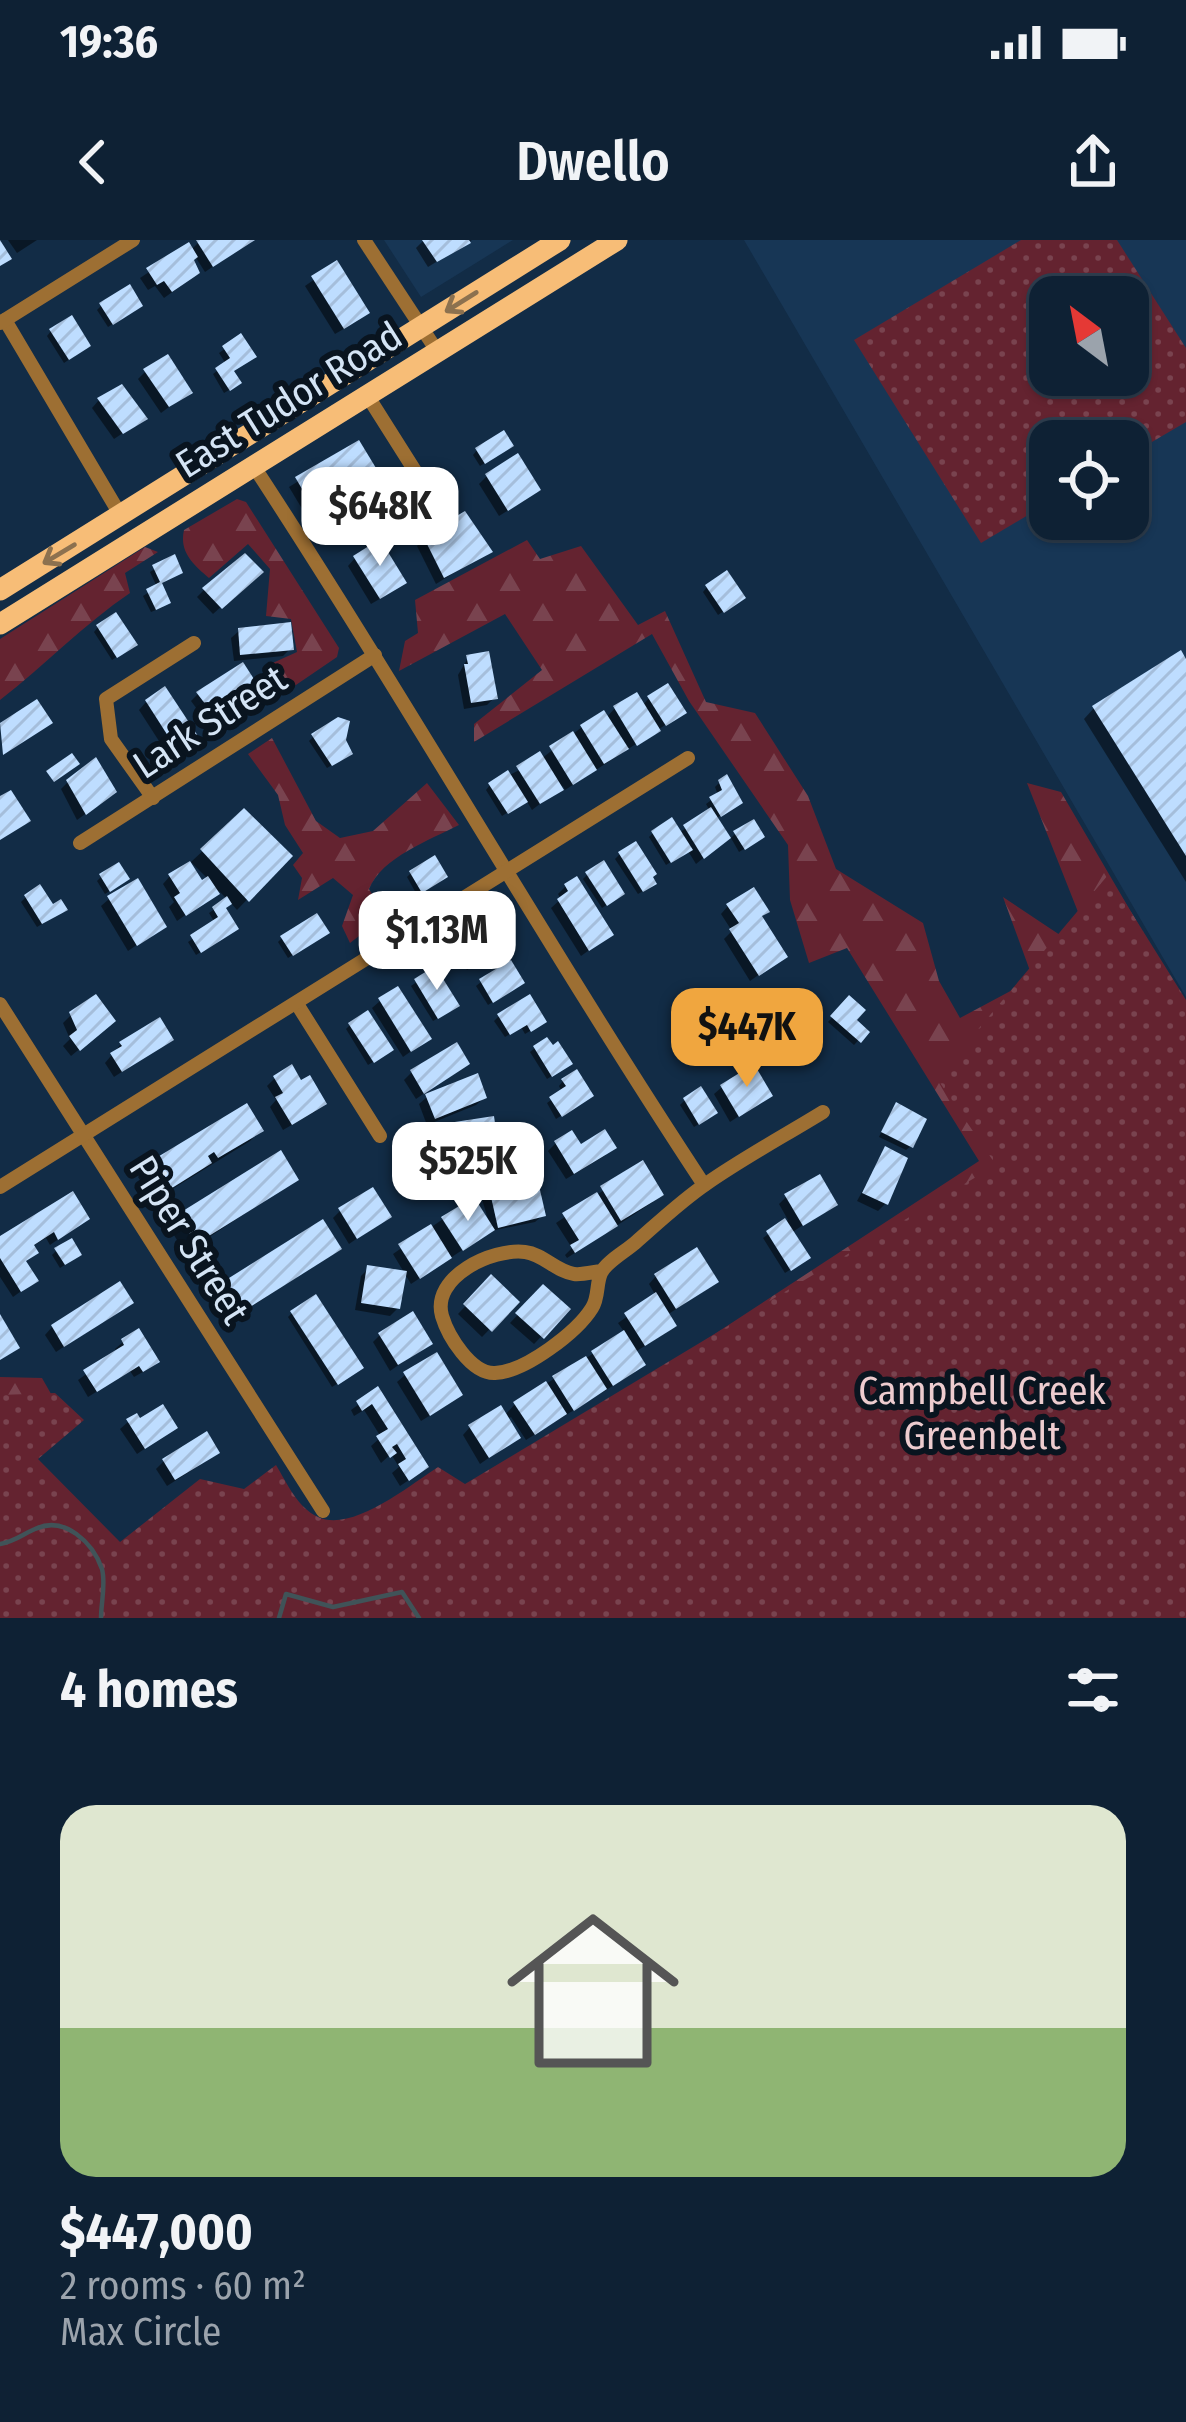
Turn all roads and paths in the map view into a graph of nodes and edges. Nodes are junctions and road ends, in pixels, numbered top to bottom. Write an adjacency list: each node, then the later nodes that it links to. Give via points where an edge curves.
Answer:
1 (133, 240): 5 (street)
2 (364, 240): 6 (street)
3 (560, 240): 6 (main road, East Tudor Road, one-way to 6)
4 (617, 240): 7 (main road, East Tudor Road)
5 (2, 321): 11 (street)
6 (421, 327): 7 (street); 11 (main road, East Tudor Road)
7 (437, 351): 8 (main road, East Tudor Road)
8 (367, 394): 9 (main road, East Tudor Road); 10 (street)
9 (253, 465): 13 (main road, East Tudor Road); 15 (street)
10 (434, 501)
11 (121, 516): 12 (main road, East Tudor Road, one-way to 12)
12 (0, 590)
13 (0, 624)
14 (194, 644): 17 (street, via 106,699 111,739)
15 (375, 655): 17 (street, Lark Street); 19 (street)
16 (688, 758): 19 (street)
17 (153, 798): 18 (street, Lark Street)
18 (80, 843)
19 (505, 874): 21 (street); 25 (street)
20 (0, 1004): 23 (street, Piper Street)
21 (297, 1004): 23 (street); 24 (street)
22 (823, 1112): 25 (street)
23 (83, 1134): 26 (street); 28 (street, Piper Street)
24 (380, 1136)
25 (704, 1185): 27 (street)
26 (0, 1187)
27 (601, 1271): 27 (street, via 594,1306 576,1328 545,1352 494,1373 468,1359 440,1310 455,1276 499,1255 538,1255 572,1274)
28 (322, 1511)

